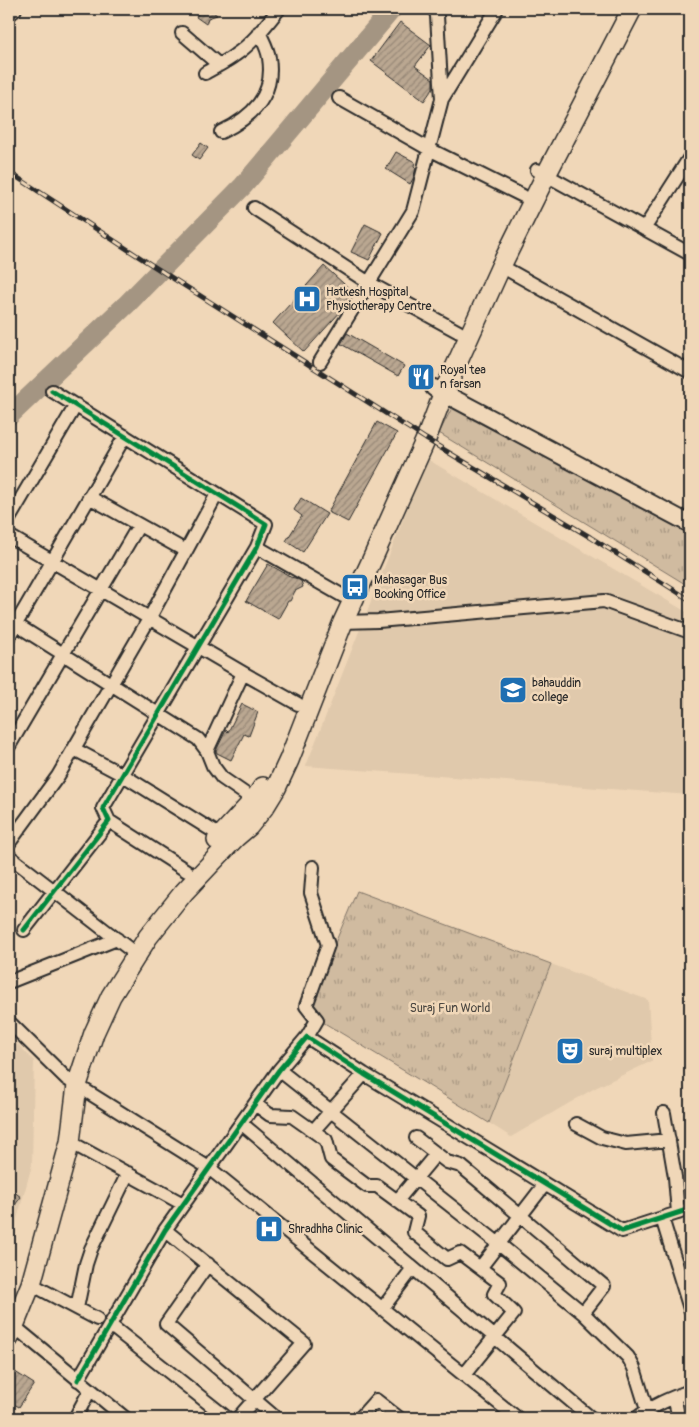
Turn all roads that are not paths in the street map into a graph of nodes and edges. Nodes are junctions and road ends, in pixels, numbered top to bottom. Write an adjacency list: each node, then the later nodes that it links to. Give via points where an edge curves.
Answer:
1 (14, 9): 7 (main road)
2 (279, 9): 8 (street)
3 (497, 9): 13 (street)
4 (622, 9): 17 (main road)
5 (632, 9): 17 (main road)
6 (438, 11): 13 (street)
7 (9, 12)
8 (260, 32): 10 (street, via 243,49); 14 (street, via 269,57 267,92 243,120)
9 (182, 33): 10 (street)
10 (219, 65): 11 (street)
11 (205, 73)
12 (339, 98): 15 (street)
13 (442, 99): 15 (street)
14 (221, 132)
15 (429, 149): 18 (street); 23 (street, via 413,211)
16 (690, 156): 20 (street)
17 (541, 172): 18 (main road); 20 (street); 22 (main road)
18 (523, 196): 24 (main road)
19 (254, 208): 23 (street)
20 (644, 228): 21 (street)
21 (690, 254)
22 (501, 266): 26 (street); 27 (main road)
23 (369, 283): 24 (street); 25 (street)
24 (459, 332): 27 (main road)
25 (320, 362)
26 (690, 372)
27 (439, 390): 34 (main road); 41 (main road, via 416,432); 44 (main road, via 426,439)
28 (52, 391): 29 (street)
29 (76, 405): 30 (street); 33 (street)
30 (125, 436): 31 (street); 32 (street)
31 (217, 494): 37 (street, via 266,524); 38 (street)
32 (90, 497): 35 (street); 39 (street)
33 (9, 519)
34 (690, 524)
35 (139, 525): 38 (street); 40 (street)
36 (9, 536): 39 (street)
37 (257, 547): 41 (street); 47 (street)
38 (186, 551): 42 (street)
39 (52, 562): 40 (street); 43 (street)
40 (101, 590): 42 (street); 48 (street)
41 (342, 596): 51 (main road)
42 (149, 619): 47 (street); 50 (street)
43 (12, 622): 46 (street); 48 (street)
44 (343, 622): 45 (street, via 604,601); 59 (main road, via 276,788 249,826)
45 (690, 632)
46 (9, 636)
47 (198, 647): 49 (street); 52 (street)
48 (63, 654): 50 (street); 53 (street)
49 (243, 674): 51 (street); 55 (street)
50 (111, 684): 52 (street); 54 (street)
51 (298, 704): 57 (main road, via 268,780)
52 (158, 714): 55 (street, via 198,739); 56 (street)
53 (9, 746)
54 (74, 749): 56 (street); 60 (street)
55 (207, 751): 57 (street, via 222,778)
56 (122, 775): 58 (street, via 103,808); 59 (street)
57 (254, 800): 59 (main road)
58 (109, 821): 63 (street); 64 (street)
59 (229, 836): 63 (main road); 72 (main road, via 148,937 111,996)
60 (9, 843)
61 (9, 856): 64 (street)
62 (313, 867): 69 (street, via 311,893 328,945 306,1006 317,1020)
63 (188, 871): 66 (main road, via 153,914)
64 (55, 891): 65 (street); 66 (street)
65 (24, 930)
66 (123, 943): 67 (street); 72 (main road, via 79,1041)
67 (9, 982)
68 (9, 1022): 72 (street)
69 (307, 1037): 70 (street); 71 (street)
70 (280, 1070): 73 (street); 74 (street)
71 (364, 1074): 74 (street); 86 (street)
72 (72, 1082): 81 (main road); 83 (street); 105 (main road)
73 (255, 1104): 76 (street); 78 (street, via 270,1115 292,1116)
74 (331, 1111): 78 (street); 85 (street)
75 (664, 1112): 80 (street)
76 (241, 1124): 83 (street); 96 (street)
77 (576, 1124): 80 (street, via 602,1138 626,1144)
78 (313, 1131): 87 (street, via 326,1140 331,1159 367,1186 377,1186)
79 (416, 1138): 82 (street)
80 (669, 1140): 90 (street)
81 (70, 1142): 84 (street); 98 (main road)
82 (436, 1154): 85 (street); 91 (street, via 461,1166)
83 (209, 1168): 88 (street); 100 (street)
84 (128, 1173): 88 (street); 99 (street, via 91,1249)
85 (416, 1178): 87 (street); 94 (street)
86 (545, 1184): 91 (street); 92 (street, via 622,1231)
87 (397, 1200): 97 (street, via 418,1216 414,1232 420,1237 447,1258 460,1253)
88 (183, 1204): 93 (street)
89 (690, 1208): 90 (street)
90 (678, 1213): 92 (street)
91 (520, 1216): 94 (street); 102 (street, via 604,1286)
92 (662, 1218): 101 (street)
93 (165, 1230): 95 (street); 104 (street)
94 (499, 1244): 97 (street); 102 (street)
95 (208, 1264): 112 (street, via 166,1324); 112 (street, via 304,1343)
96 (413, 1268): 100 (street); 106 (street)
97 (480, 1268): 106 (street, via 500,1283 494,1294 514,1313)
98 (31, 1284): 99 (street); 105 (main road)
99 (77, 1308): 103 (street)
100 (382, 1309): 107 (street)
101 (690, 1309)
102 (583, 1313): 113 (street, via 628,1357)
103 (97, 1319)
104 (110, 1325): 108 (street); 116 (street)
105 (10, 1326): 108 (street)
106 (495, 1337): 107 (street); 122 (street)
107 (464, 1375): 121 (street)
108 (78, 1380): 109 (street)
109 (90, 1390): 114 (street); 115 (street)
110 (690, 1391): 111 (street)
111 (674, 1397): 113 (street); 124 (street)
112 (254, 1400): 117 (street); 118 (street)
113 (647, 1410): 123 (street)
114 (75, 1418)
115 (125, 1418)
116 (227, 1418)
117 (238, 1418)
118 (276, 1418)
119 (360, 1418): 120 (street, via 376,1400)
120 (399, 1418)
121 (517, 1418)
122 (591, 1418)
123 (637, 1418)
124 (679, 1418)

